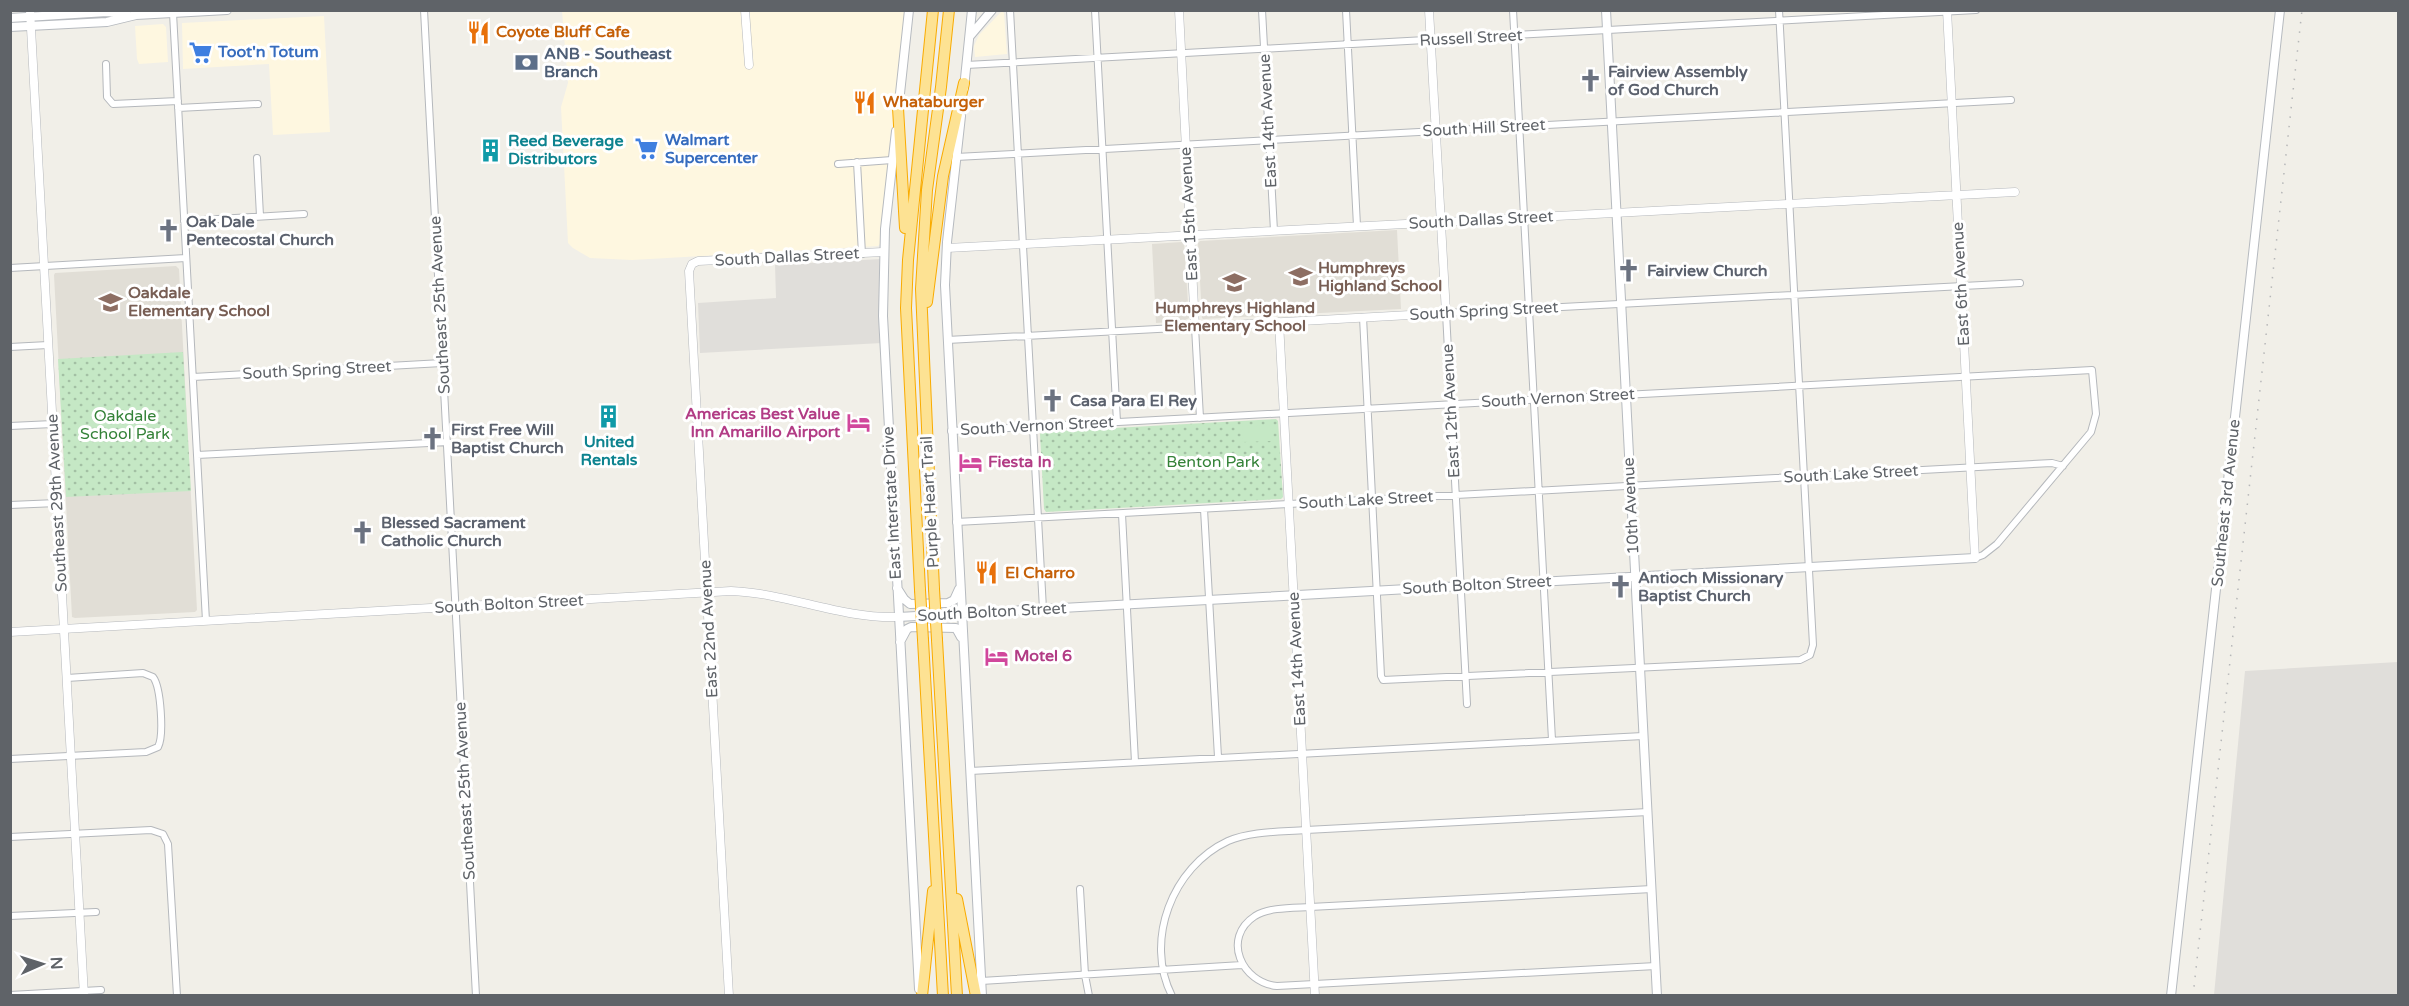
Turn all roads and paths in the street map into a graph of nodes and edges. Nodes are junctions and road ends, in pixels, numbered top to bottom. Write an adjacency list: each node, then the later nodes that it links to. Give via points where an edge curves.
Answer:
1 (227, 10): 22 (main road)
2 (424, 10): 96 (street, Southeast 25th Avenue)
3 (745, 10): 37 (street)
4 (909, 10): 44 (main road, East Interstate Drive)
5 (933, 10): 80 (highway, Purple Heart Trail)
6 (949, 10): 95 (highway, Purple Heart Trail, via 922,244)
7 (972, 10): 29 (main road)
8 (992, 10): 29 (main road)
9 (1011, 10): 35 (street)
10 (1095, 10): 34 (street)
11 (1179, 10): 33 (street, East 15th Avenue)
12 (1262, 10): 32 (street, East 14th Avenue)
13 (1346, 10): 31 (street)
14 (1430, 10): 30 (street, East 12th Avenue)
15 (1513, 10): 28 (street)
16 (1779, 10): 25 (street)
17 (1976, 10): 19 (street, Russell Street)
18 (2280, 10): 194 (main road, Southeast 3rd Avenue)
19 (1947, 11): 25 (street, Russell Street); 41 (street, East 6th Avenue)
20 (1605, 12): 27 (main road, 10th Avenue)
21 (136, 13): 22 (main road); 24 (main road, via 107,22)
22 (173, 13): 43 (street)
23 (10, 18): 24 (main road)
24 (30, 18): 26 (main road); 78 (street, Southeast 29th Avenue)
25 (1780, 21): 27 (street, Russell Street); 45 (street)
26 (10, 27)
27 (1605, 30): 28 (street, Russell Street); 46 (main road, 10th Avenue)
28 (1514, 35): 30 (street, Russell Street); 47 (street)
29 (969, 39): 38 (main road)
30 (1431, 40): 31 (street, Russell Street); 48 (street, East 12th Avenue)
31 (1348, 44): 32 (street, Russell Street); 49 (street)
32 (1264, 49): 33 (street, Russell Street); 50 (street, East 14th Avenue)
33 (1181, 53): 34 (street, Russell Street); 51 (street, East 15th Avenue)
34 (1098, 58): 35 (street, Russell Street); 52 (street)
35 (1013, 62): 38 (street, Russell Street); 53 (street)
36 (106, 64): 43 (street, via 107,97 113,104)
37 (749, 65)
38 (966, 65): 39 (main road)
39 (964, 83): 54 (main road); 95 (highway, via 943,176 927,298)
40 (2011, 100): 41 (street, South Hill Street)
41 (1952, 103): 45 (street, South Hill Street); 60 (street, East 6th Avenue)
42 (258, 104): 43 (street)
43 (178, 105): 66 (street)
44 (898, 108): 56 (main road, East Interstate Drive); 80 (highway)
45 (1785, 112): 46 (street, South Hill Street); 61 (street)
46 (1611, 121): 47 (street, South Hill Street); 62 (main road, 10th Avenue)
47 (1519, 126): 48 (street, South Hill Street); 65 (street)
48 (1436, 131): 49 (street, South Hill Street); 67 (street, East 12th Avenue)
49 (1352, 135): 50 (street, South Hill Street); 68 (street)
50 (1269, 139): 51 (street, South Hill Street); 69 (street, East 14th Avenue)
51 (1186, 144): 52 (street, South Hill Street); 70 (street, East 15th Avenue)
52 (1102, 148): 53 (street, South Hill Street); 71 (street)
53 (1019, 153): 54 (street, South Hill Street); 72 (street)
54 (956, 157): 73 (main road)
55 (258, 158): 64 (street)
56 (892, 160): 57 (street); 74 (main road, East Interstate Drive)
57 (857, 162): 58 (street); 75 (street)
58 (838, 164)
59 (2015, 192): 60 (street, South Dallas Street)
60 (1956, 194): 61 (street, South Dallas Street); 82 (street, East 6th Avenue)
61 (1790, 204): 62 (street, South Dallas Street); 83 (street)
62 (1615, 213): 65 (street, South Dallas Street); 84 (main road, 10th Avenue)
63 (304, 214): 64 (street)
64 (260, 216): 66 (street)
65 (1524, 217): 67 (street, South Dallas Street); 85 (street)
66 (184, 220): 76 (street)
67 (1440, 222): 68 (street, South Dallas Street); 86 (street, East 12th Avenue)
68 (1357, 226): 69 (street, South Dallas Street)
69 (1274, 231): 70 (street, South Dallas Street)
70 (1190, 235): 71 (street, South Dallas Street); 89 (street, East 15th Avenue)
71 (1107, 240): 72 (street, South Dallas Street); 90 (street)
72 (1024, 244): 73 (street, South Dallas Street); 91 (street)
73 (947, 248): 92 (main road)
74 (883, 252): 75 (street, South Dallas Street); 133 (main road, East Interstate Drive)
75 (861, 254): 77 (street, South Dallas Street)
76 (186, 258): 78 (street); 97 (street)
77 (692, 264): 135 (street, East 22nd Avenue, via 689,271)
78 (45, 266): 79 (street); 93 (street, Southeast 29th Avenue)
79 (10, 268)
80 (907, 278): 165 (highway, Purple Heart Trail, bridge)
81 (2020, 283): 82 (street, South Spring Street)
82 (1961, 286): 83 (street, South Spring Street); 98 (street, East 6th Avenue)
83 (1794, 294): 84 (street, South Spring Street); 99 (street)
84 (1620, 304): 85 (street, South Spring Street); 100 (main road, 10th Avenue)
85 (1529, 308): 86 (street, South Spring Street); 101 (street)
86 (1446, 313): 87 (street, South Spring Street); 102 (street, East 12th Avenue)
87 (1363, 317): 88 (street, South Spring Street); 103 (street)
88 (1279, 322): 89 (street, South Spring Street); 104 (street, East 14th Avenue)
89 (1195, 327): 90 (street, South Spring Street); 105 (street, East 15th Avenue)
90 (1112, 331): 91 (street, South Spring Street); 106 (street)
91 (1029, 336): 92 (street, South Spring Street); 109 (street)
92 (947, 340): 110 (main road)
93 (48, 345): 94 (street); 107 (street, Southeast 29th Avenue)
94 (10, 347)
95 (924, 356): 166 (highway, Purple Heart Trail, bridge)
96 (442, 363): 97 (street, South Spring Street); 111 (street, Southeast 25th Avenue)
97 (193, 377): 112 (street)
98 (1966, 377): 99 (street, South Vernon Street); 113 (street, South Vernon Street, via 2092,370 2095,424); 114 (street, East 6th Avenue)
99 (1799, 386): 100 (street, South Vernon Street); 115 (street)
100 (1625, 394): 101 (street, South Vernon Street); 116 (main road, 10th Avenue)
101 (1534, 400): 102 (street, South Vernon Street); 117 (street)
102 (1451, 404): 103 (street, South Vernon Street); 118 (street, East 12th Avenue)
103 (1366, 408): 104 (street, South Vernon Street); 119 (street)
104 (1284, 413): 105 (street, South Vernon Street); 121 (street, East 14th Avenue)
105 (1200, 418): 106 (street, South Vernon Street)
106 (1117, 422): 109 (street, South Vernon Street)
107 (53, 424): 108 (street); 120 (street, Southeast 29th Avenue)
108 (10, 426)
109 (1034, 427): 110 (street, South Vernon Street); 125 (street)
110 (951, 431): 126 (main road)
111 (448, 442): 112 (street); 139 (street, Southeast 25th Avenue)
112 (197, 455): 143 (street)
113 (2063, 466): 114 (street, South Lake Street, via 2052,463); 127 (street, via 1997,544)
114 (1970, 468): 115 (street, South Lake Street); 127 (street, East 6th Avenue)
115 (1804, 476): 116 (street, South Lake Street); 128 (street)
116 (1630, 486): 117 (street, South Lake Street); 129 (main road, 10th Avenue)
117 (1539, 491): 118 (street, South Lake Street); 130 (street)
118 (1455, 495): 119 (street, South Lake Street); 132 (street, East 12th Avenue)
119 (1371, 500): 121 (street, South Lake Street); 134 (street)
120 (57, 503): 122 (street); 144 (street, Southeast 29th Avenue)
121 (1289, 504): 123 (street, South Lake Street); 136 (street, East 14th Avenue)
122 (10, 505)
123 (1204, 509): 124 (street, South Lake Street); 137 (street)
124 (1122, 514): 125 (street, South Lake Street); 138 (street)
125 (1038, 518): 126 (street, South Lake Street); 140 (street)
126 (956, 522): 131 (main road)
127 (1976, 558): 128 (main road, South Bolton Street)
128 (1809, 567): 129 (main road, South Bolton Street); 148 (street, via 1813,645 1810,655 1800,660)
129 (1635, 577): 130 (main road, South Bolton Street); 148 (main road, 10th Avenue)
130 (1544, 582): 132 (main road, South Bolton Street); 149 (street)
131 (960, 586): 133 (main road, via 954,600 948,603 910,604); 141 (main road)
132 (1460, 586): 134 (main road, South Bolton Street); 150 (street, East 12th Avenue)
133 (896, 588): 142 (main road, East Interstate Drive)
134 (1376, 591): 136 (main road, South Bolton Street); 150 (street, via 1383,680)
135 (707, 594): 139 (street, South Bolton Street); 142 (street, South Bolton Street, via 750,592 848,614); 184 (street, East 22nd Avenue)
136 (1293, 595): 137 (main road, South Bolton Street); 155 (street, East 14th Avenue)
137 (1209, 600): 138 (main road, South Bolton Street); 157 (street)
138 (1126, 604): 140 (main road, South Bolton Street); 159 (street)
139 (455, 607): 143 (street, South Bolton Street); 183 (street, Southeast 25th Avenue)
140 (1043, 609): 141 (main road, South Bolton Street)
141 (961, 614): 142 (main road, South Bolton Street); 146 (main road)
142 (898, 617): 147 (main road, East Interstate Drive)
143 (206, 621): 144 (street, South Bolton Street)
144 (64, 629): 145 (street, South Bolton Street); 151 (street, Southeast 29th Avenue)
145 (10, 632)
146 (963, 640): 147 (main road, via 956,628 949,626 911,627); 160 (main road)
147 (899, 643): 185 (main road, East Interstate Drive)
148 (1640, 668): 149 (street); 153 (main road, 10th Avenue)
149 (1549, 673): 150 (street); 154 (street)
150 (1466, 677): 152 (street, East 12th Avenue)
151 (67, 678): 156 (street, Southeast 29th Avenue); 156 (street, via 142,674 153,677 159,688 158,747 146,752)
152 (1467, 704)
153 (1643, 736): 154 (street); 161 (main road, 10th Avenue)
154 (1552, 740): 155 (street)
155 (1302, 753): 157 (street); 162 (street, East 14th Avenue)
156 (71, 756): 158 (street); 163 (street, Southeast 29th Avenue)
157 (1218, 757): 159 (street)
158 (10, 759)
159 (1135, 762): 160 (street)
160 (970, 771): 177 (main road)
161 (1648, 812): 162 (street); 168 (main road, 10th Avenue)
162 (1306, 830): 169 (street, East 14th Avenue); 175 (street, via 1228,842 1192,869 1169,904 1161,936)
163 (75, 834): 164 (street); 171 (street, Southeast 29th Avenue); 182 (street, via 151,830 163,834 168,844)
164 (10, 837)
165 (936, 864): 185 (highway); 186 (highway, Purple Heart Trail)
166 (950, 871): 187 (highway, Purple Heart Trail); 188 (highway)
167 (1080, 889): 176 (street)
168 (1652, 889): 169 (street); 174 (main road, 10th Avenue)
169 (1310, 907): 173 (street, via 1267,911 1252,918 1240,934 1238,956); 178 (street, East 14th Avenue)
170 (96, 912): 171 (street)
171 (80, 913): 172 (street); 180 (street, Southeast 29th Avenue)
172 (10, 916)
173 (1242, 966): 175 (street); 178 (street, via 1268,986)
174 (1656, 966): 178 (street); 193 (main road, 10th Avenue)
175 (1163, 970): 176 (street); 191 (street)
176 (1085, 975): 177 (street); 190 (street)
177 (981, 981): 189 (main road)
178 (1314, 984): 192 (street, East 14th Avenue)
179 (101, 990): 180 (street)
180 (84, 993): 181 (street)
181 (10, 995)
182 (177, 996)
183 (476, 996)
184 (729, 996)
185 (921, 996)
186 (943, 996)
187 (957, 996)
188 (975, 996)
189 (982, 996)
190 (1089, 996)
191 (1172, 996)
192 (1315, 996)
193 (1658, 996)
194 (2171, 996)

